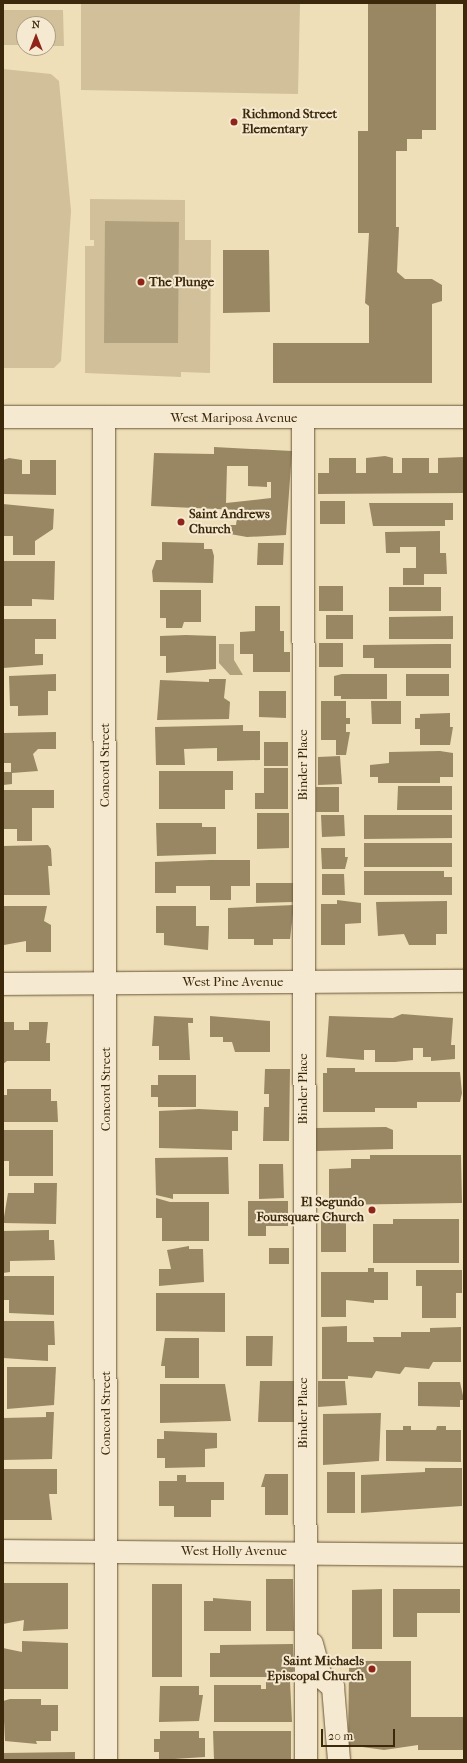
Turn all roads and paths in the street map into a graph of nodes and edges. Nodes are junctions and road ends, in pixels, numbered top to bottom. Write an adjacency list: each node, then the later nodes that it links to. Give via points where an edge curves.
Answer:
1 (3, 417): 2 (street, West Mariposa Avenue)
2 (104, 417): 4 (street, West Mariposa Avenue); 7 (street, Concord Street)
3 (464, 417): 4 (street, West Mariposa Avenue)
4 (303, 418): 5 (street, Binder Place)
5 (303, 982): 6 (street, West Pine Avenue); 7 (street, West Pine Avenue); 10 (street, Binder Place)
6 (464, 982)
7 (106, 983): 8 (street, West Pine Avenue); 9 (street, Concord Street)
8 (3, 984)
9 (106, 1551): 10 (street, West Holly Avenue); 11 (street, West Holly Avenue); 14 (street, Concord Street)
10 (303, 1551): 12 (street, West Holly Avenue); 13 (street, Binder Place)
11 (3, 1552)
12 (464, 1555)
13 (304, 1612): 15 (street, Binder Place); 16 (street, via 321,1677 333,1687)
14 (106, 1760)
15 (306, 1760)
16 (339, 1760)

